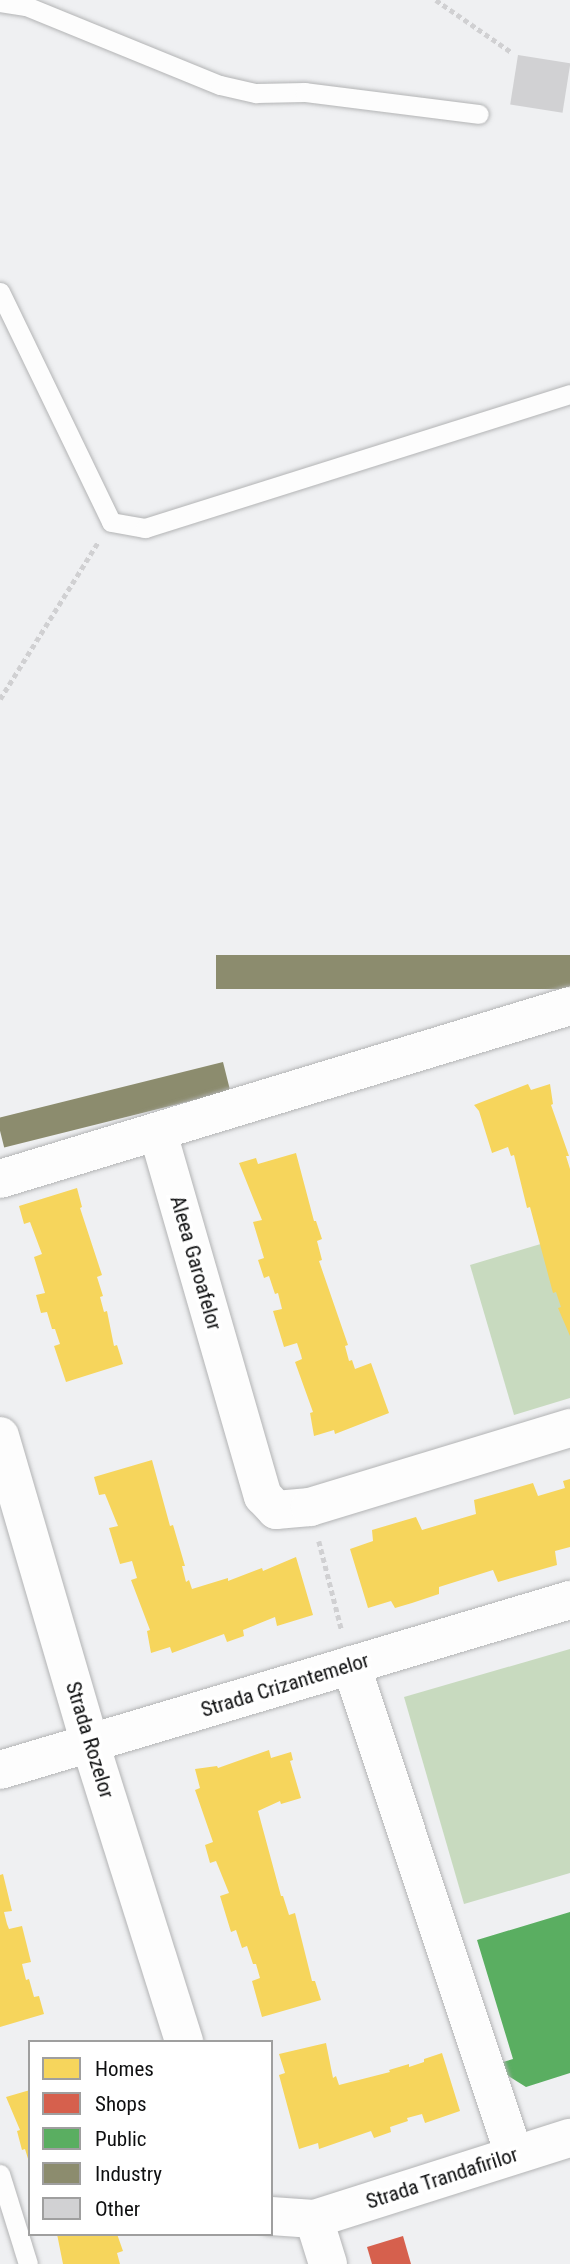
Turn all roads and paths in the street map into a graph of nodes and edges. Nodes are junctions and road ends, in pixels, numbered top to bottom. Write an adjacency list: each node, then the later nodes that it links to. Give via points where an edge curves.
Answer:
1 (436, 0): 3 (path)
2 (0, 2): 4 (lane, via 26,6 220,85 256,93 305,92)
3 (511, 52)
4 (479, 114)
5 (0, 292): 7 (lane)
6 (570, 394): 7 (lane, via 145,528)
7 (111, 522): 8 (path)
8 (0, 699)
9 (570, 1006): 10 (street)
10 (158, 1133): 11 (street); 14 (street, Aleea Garoafelor, via 263,1496 276,1510)
11 (0, 1179)
12 (570, 1428): 14 (street, Aleea Garoafelor)
13 (0, 1436): 17 (street, Strada Rozelor)
14 (310, 1507): 16 (path)
15 (570, 1600): 16 (street, Strada Crizantemelor)
16 (351, 1665): 17 (street, Strada Crizantemelor); 21 (street)
17 (90, 1743): 18 (street, Strada Crizantemelor); 19 (street, Strada Rozelor)
18 (0, 1770)
19 (183, 2040)
20 (570, 2137): 21 (street, Strada Trandafirilor)
21 (514, 2154): 25 (street, Strada Trandafirilor)
22 (0, 2174): 23 (lane)
23 (5, 2210): 26 (lane)
24 (273, 2216): 25 (street)
25 (314, 2219): 27 (street)
26 (28, 2264)
27 (328, 2264)

